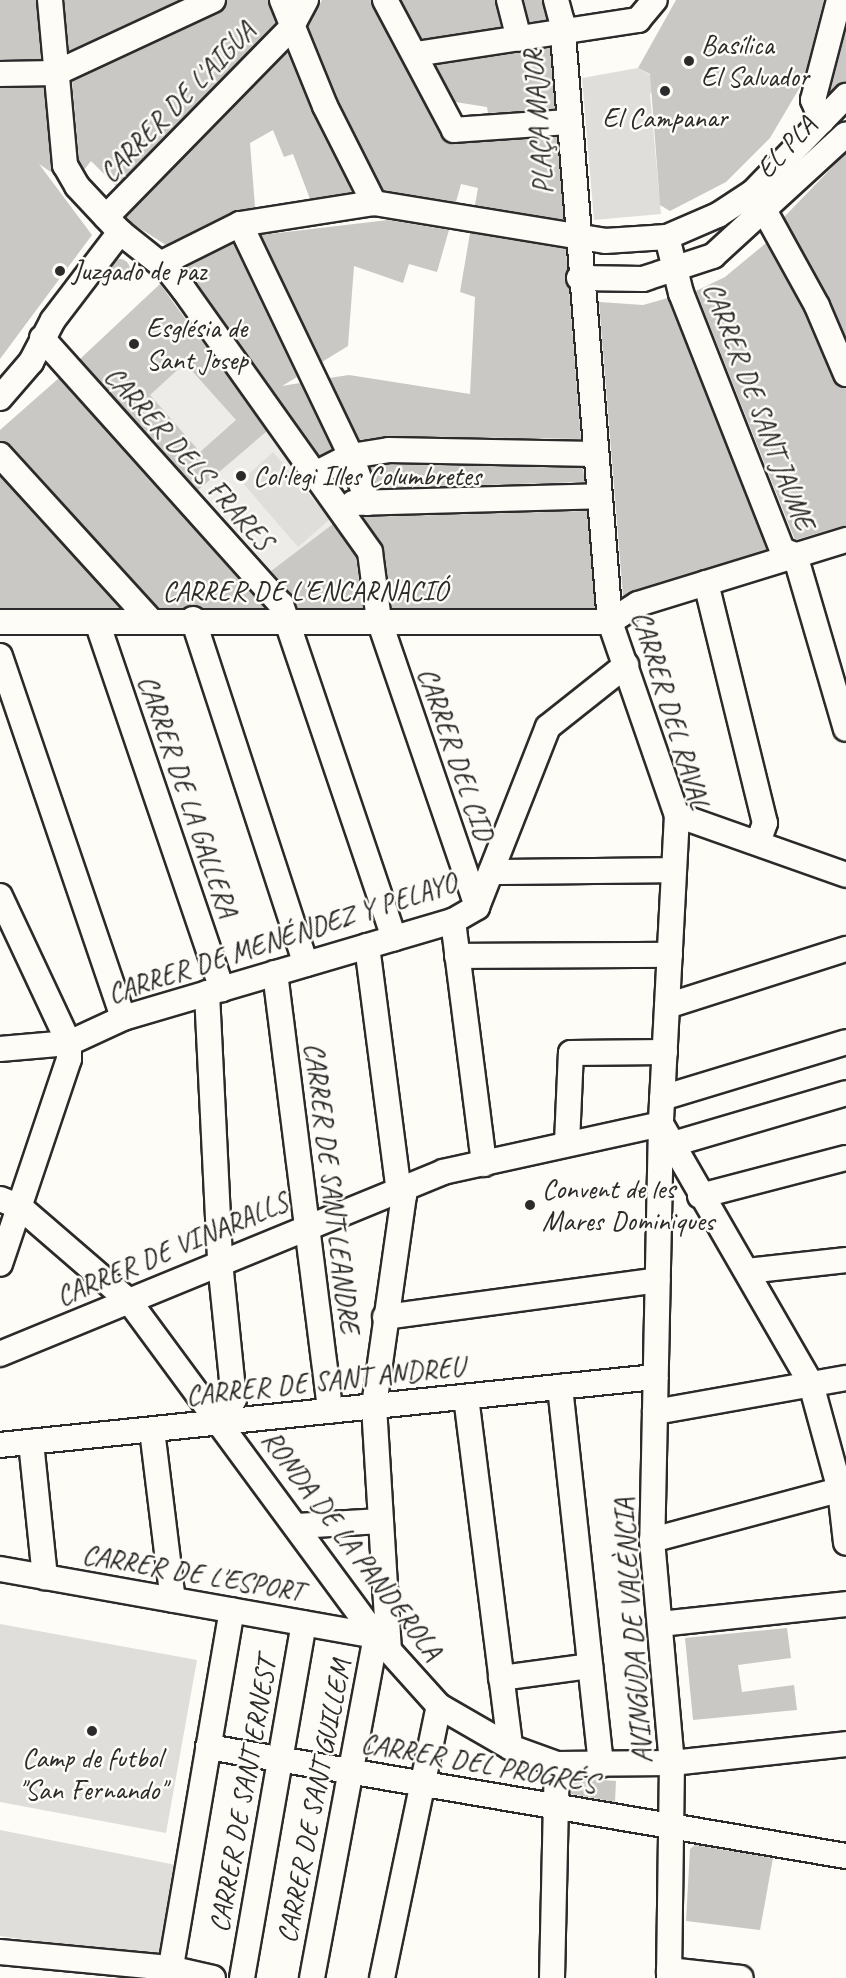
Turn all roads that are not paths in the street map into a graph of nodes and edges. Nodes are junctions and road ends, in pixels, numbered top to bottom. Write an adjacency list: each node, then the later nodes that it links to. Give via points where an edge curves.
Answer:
1 (50, 0): 14 (street, CARRER DEL CID)
2 (213, 0): 14 (street)
3 (282, 0): 10 (street)
4 (306, 0): 10 (street, CARRER DE L'AIGUA)
5 (385, 0): 13 (street)
6 (509, 0): 12 (street)
7 (556, 0): 11 (street)
8 (655, 0): 11 (street, PLAÇA MAJOR, via 638,20)
9 (839, 0): 17 (street, via 813,100)
10 (291, 28): 21 (street); 23 (street, CARRER DE L'AIGUA)
11 (562, 33): 12 (street); 18 (street, PLAÇA MAJOR)
12 (519, 39): 13 (street)
13 (416, 54): 18 (street, via 453,130)
14 (56, 73): 15 (street); 23 (street, CARRER DEL CID, via 65,165 77,186)
15 (0, 74)
16 (846, 96): 17 (street)
17 (822, 120): 19 (street, EL PLA); 20 (street, EL PLA)
18 (567, 122): 25 (street, PLAÇA MAJOR)
19 (846, 136): 20 (street, EL PLA)
20 (760, 202): 24 (street, EL PLA); 27 (street, EL PLA, via 713,256); 30 (street)
21 (374, 203): 22 (street, EL PLA); 25 (street, EL PLA)
22 (240, 224): 26 (street, EL PLA); 34 (street)
23 (113, 225): 26 (street, CARRER DEL CID); 29 (street, CARRER DE L'AIGUA)
24 (667, 237): 25 (street, EL PLA, via 605,242); 27 (street)
25 (576, 238): 28 (street)
26 (160, 264): 35 (street, CARRER DEL CID, via 228,346)
27 (676, 270): 28 (street, EL PLA, via 643,279); 40 (street, CARRER DE SANT JAUME, via 681,293 782,550)
28 (579, 278): 32 (street, CARRER DEL RAVAL)
29 (42, 338): 31 (street, CARRER DE L'AIGUA, via 31,362); 43 (street, CARRER DELS FRARES, via 281,604)
30 (846, 374)
31 (0, 398)
32 (595, 454): 34 (street, via 389,450); 36 (street, CARRER DEL RAVAL)
33 (0, 455): 45 (street)
34 (351, 456): 35 (street); 38 (street)
35 (317, 472): 37 (street, CARRER DEL CID)
36 (599, 496): 38 (street); 48 (street, CARRER DEL RAVAL)
37 (338, 503): 38 (street); 44 (street, CARRER DEL CID, via 370,552)
38 (368, 503)
39 (846, 540): 40 (street)
40 (795, 555): 41 (street); 51 (street)
41 (706, 583): 48 (street, via 639,604); 53 (street, via 765,823)
42 (193, 619): 43 (street, CARRER DE L'ENCARNACIÓ); 45 (street, CARRER DE L'ENCARNACIÓ); 65 (street)
43 (288, 620): 44 (street, CARRER DE L'ENCARNACIÓ); 60 (street, CARRER DELS FRARES)
44 (378, 620): 48 (street, CARRER DE L'ENCARNACIÓ); 58 (street, CARRER DEL CID)
45 (151, 621): 47 (street, CARRER DE L'ENCARNACIÓ)
46 (0, 622): 47 (street, CARRER DE L'ENCARNACIÓ)
47 (97, 622): 67 (street, CARRER DE LA GALLERA)
48 (610, 622): 50 (street, CARRER DEL RAVAL)
49 (0, 656): 69 (street)
50 (626, 666): 52 (street, CARRER DEL RAVAL); 56 (street, CARRER DE MENÉNDEZ Y PELAYO, via 548,727)
51 (846, 729)
52 (677, 814): 53 (street); 54 (street, CARRER DEL RAVAL)
53 (758, 842): 55 (street)
54 (674, 870): 56 (street); 63 (street, CARRER DEL RAVAL)
55 (843, 870)
56 (491, 872): 58 (street, CARRER DE MENÉNDEZ Y PELAYO)
57 (0, 896): 70 (street)
58 (477, 907): 59 (street, CARRER DE MENÉNDEZ Y PELAYO)
59 (453, 921): 60 (street, CARRER DE MENÉNDEZ Y PELAYO); 64 (street)
60 (394, 938): 61 (street, CARRER DE MENÉNDEZ Y PELAYO)
61 (367, 946): 65 (street, CARRER DE MENÉNDEZ Y PELAYO); 80 (street, CARRER DE SANT GUILLEM)
62 (846, 949): 68 (street)
63 (670, 955): 64 (street); 68 (street, CARRER DEL RAVAL)
64 (457, 956): 79 (street)
65 (306, 964): 66 (street, CARRER DE MENÉNDEZ Y PELAYO)
66 (275, 973): 67 (street, CARRER DE MENÉNDEZ Y PELAYO); 83 (street, CARRER DE SANT LEANDRE)
67 (214, 991): 69 (street, CARRER DE MENÉNDEZ Y PELAYO); 85 (street, CARRER DE LA GALLERA)
68 (667, 1006): 73 (street, CARRER DEL RAVAL)
69 (123, 1018): 70 (street, CARRER DE MENÉNDEZ Y PELAYO)
70 (69, 1042): 72 (street, CARRER DE MENÉNDEZ Y PELAYO); 82 (street, via 69,1059)
71 (846, 1042): 75 (street)
72 (0, 1049)
73 (665, 1052): 75 (street, CARRER DEL RAVAL); 77 (street, via 571,1053)
74 (846, 1093): 76 (street, CARRER DE VINARALLS)
75 (662, 1098): 76 (street, CARRER DEL RAVAL)
76 (667, 1134): 77 (street, CARRER DE VINARALLS); 81 (street); 88 (street, CARRER DEL RAVAL)
77 (567, 1143): 79 (street, CARRER DE VINARALLS)
78 (846, 1158): 81 (street)
79 (484, 1164): 80 (street, CARRER DE VINARALLS, via 443,1172)
80 (401, 1190): 83 (street, CARRER DE VINARALLS); 90 (street, CARRER DE SANT GUILLEM)
81 (700, 1196): 87 (street)
82 (10, 1203): 86 (street); 89 (street, RONDA DE LA PANDEROLA)
83 (306, 1224): 85 (street, CARRER DE VINARALLS); 98 (street, CARRER DE SANT LEANDRE)
84 (846, 1260): 87 (street)
85 (220, 1262): 89 (street, CARRER DE VINARALLS); 100 (street, CARRER DE LA GALLERA, via 234,1400)
86 (0, 1264)
87 (747, 1271): 94 (street)
88 (657, 1280): 90 (street); 92 (street, AVINGUDA DE VALÈNCIA)
89 (129, 1301): 91 (street, CARRER DE VINARALLS); 100 (street, RONDA DE LA PANDEROLA)
90 (385, 1317): 97 (street, CARRER DE SANT GUILLEM)
91 (0, 1354)
92 (655, 1377): 95 (street, CARRER DE SANT ANDREU); 99 (street, AVINGUDA DE VALÈNCIA)
93 (846, 1378): 94 (street)
94 (811, 1384): 99 (street); 104 (street)
95 (560, 1387): 96 (street, CARRER DE SANT ANDREU); 117 (street)
96 (466, 1397): 97 (street, CARRER DE SANT ANDREU); 118 (street)
97 (374, 1406): 98 (street, CARRER DE SANT ANDREU); 105 (street, CARRER DE SANT GUILLEM)
98 (330, 1411): 100 (street, CARRER DE SANT ANDREU)
99 (655, 1412): 107 (street, AVINGUDA DE VALÈNCIA)
100 (222, 1422): 101 (street, CARRER DE SANT ANDREU); 106 (street, RONDA DE LA PANDEROLA)
101 (152, 1430): 102 (street, CARRER DE SANT ANDREU); 111 (street)
102 (31, 1442): 103 (street, CARRER DE SANT ANDREU); 110 (street)
103 (0, 1445)
104 (843, 1489): 107 (street); 108 (street)
105 (381, 1521): 106 (street); 116 (street, CARRER DE SANT GUILLEM)
106 (297, 1526): 116 (street, RONDA DE LA PANDEROLA)
107 (652, 1540): 115 (street, AVINGUDA DE VALÈNCIA)
108 (846, 1543)
109 (0, 1569): 110 (street, CARRER DE L'ESPORT)
110 (45, 1577): 111 (street, CARRER DE L'ESPORT)
111 (173, 1600): 113 (street, CARRER DE L'ESPORT)
112 (846, 1604): 115 (street)
113 (232, 1610): 114 (street, CARRER DE L'ESPORT); 121 (street)
114 (304, 1623): 116 (street, CARRER DE L'ESPORT); 123 (street, CARRER DE SANT ERNEST)
115 (660, 1624): 124 (street, AVINGUDA DE VALÈNCIA)
116 (382, 1643): 119 (street, RONDA DE LA PANDEROLA); 127 (street, CARRER DE SANT GUILLEM)
117 (590, 1666): 118 (street); 126 (street)
118 (501, 1678): 122 (street)
119 (439, 1707): 122 (street, RONDA DE LA PANDEROLA); 128 (street)
120 (846, 1744): 124 (street, RONDA DE LA PANDEROLA)
121 (208, 1747): 123 (street, CARRER DEL PROGRÉS); 133 (street)
122 (510, 1747): 125 (street, RONDA DE LA PANDEROLA)
123 (280, 1759): 127 (street, CARRER DEL PROGRÉS); 136 (street, CARRER DE SANT ERNEST)
124 (672, 1763): 126 (street, RONDA DE LA PANDEROLA); 130 (street, AVINGUDA DE VALÈNCIA)
125 (557, 1764): 126 (street, RONDA DE LA PANDEROLA); 129 (street)
126 (601, 1765)
127 (351, 1771): 128 (street, CARRER DEL PROGRÉS); 137 (street, CARRER DE SANT GUILLEM)
128 (423, 1784): 129 (street, CARRER DEL PROGRÉS); 138 (street)
129 (556, 1806): 130 (street, CARRER DEL PROGRÉS); 139 (street)
130 (671, 1826): 131 (street, CARRER DEL PROGRÉS); 134 (street, AVINGUDA DE VALÈNCIA)
131 (846, 1856)
132 (0, 1952): 133 (street)
133 (169, 1973): 135 (street)
134 (669, 1974): 140 (street)
135 (213, 1978)
136 (242, 1978)
137 (312, 1978)
138 (382, 1978)
139 (552, 1978)
140 (741, 1978)

